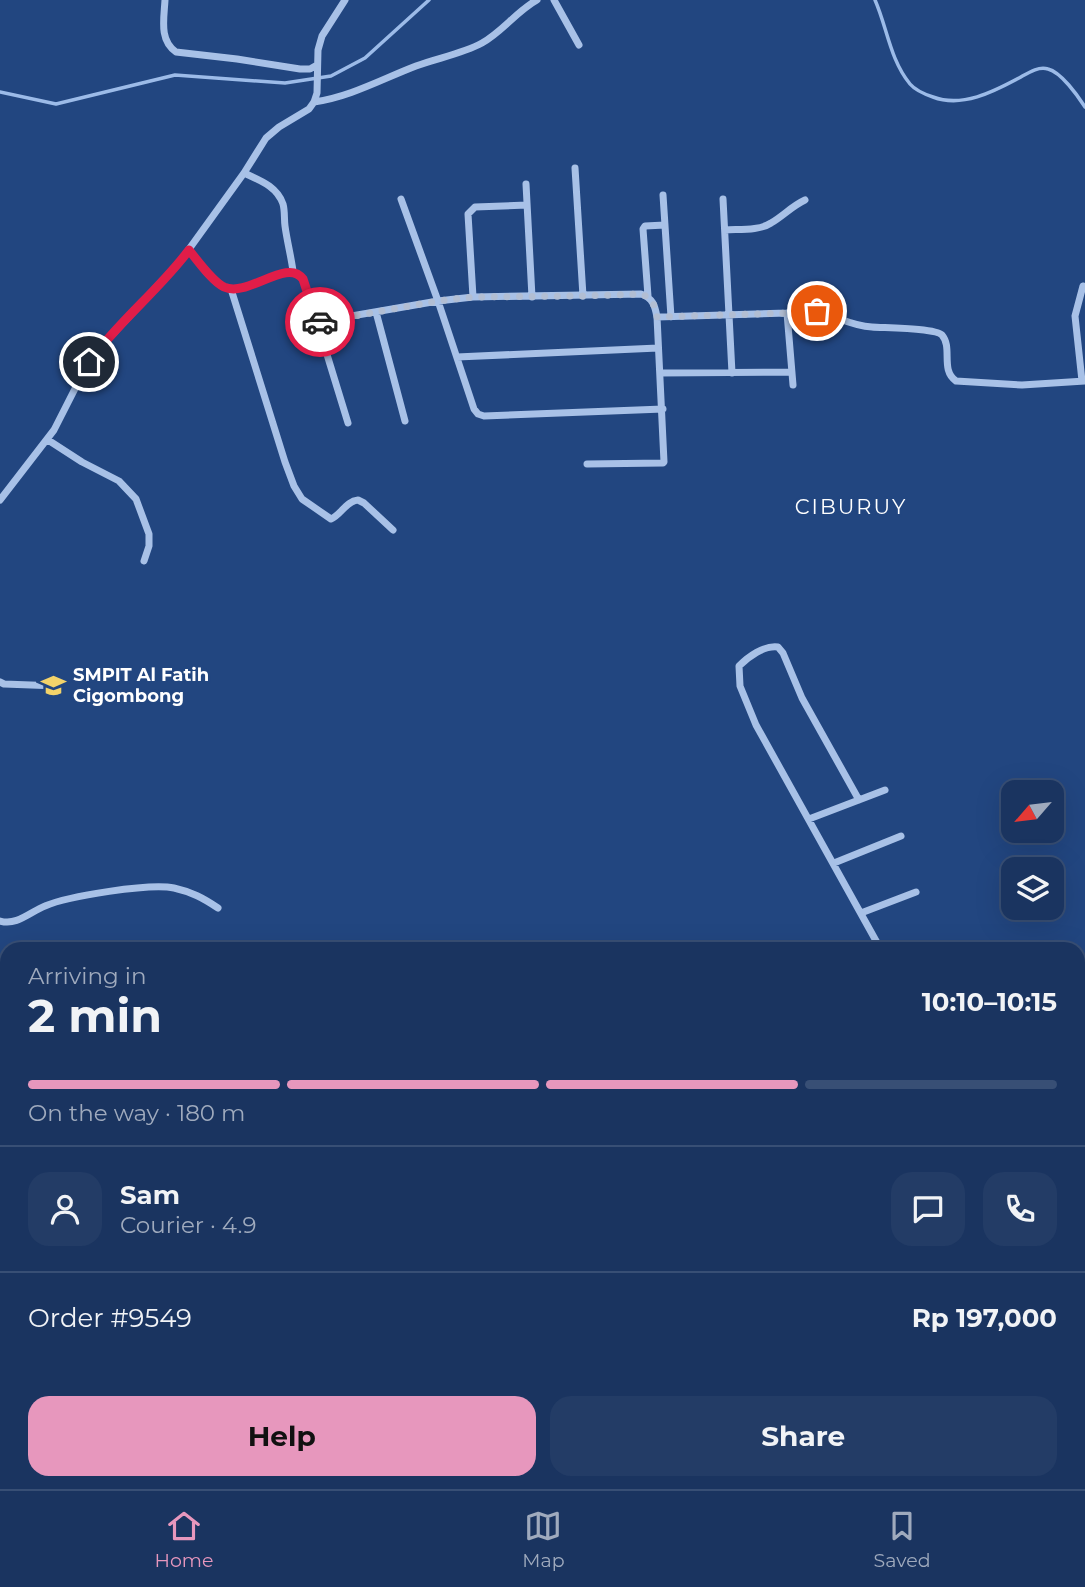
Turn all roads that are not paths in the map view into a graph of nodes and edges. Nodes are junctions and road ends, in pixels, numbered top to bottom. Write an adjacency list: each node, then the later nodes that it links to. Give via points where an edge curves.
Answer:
1 (165, 0): 6 (street, via 163,31 176,52 300,69)
2 (345, 0): 6 (street, via 323,36)
3 (537, 0): 7 (street, via 484,43 357,91)
4 (554, 0): 5 (street)
5 (579, 45)
6 (317, 66): 7 (street)
7 (314, 102): 9 (street, via 266,138)
8 (575, 168): 22 (street)
9 (244, 173): 18 (street); 19 (street, via 268,184 281,198)
10 (526, 184): 15 (street)
11 (663, 195): 16 (street)
12 (401, 199): 26 (street)
13 (723, 199): 17 (street)
14 (805, 200): 17 (street, via 765,226)
15 (527, 205): 24 (street, via 475,207 468,214); 25 (street)
16 (665, 225): 23 (street, via 643,229); 31 (street)
17 (725, 230): 29 (street)
18 (189, 250): 21 (street, via 216,281); 43 (street, via 95,354)
19 (293, 271): 21 (street); 32 (street, via 303,279)
20 (1083, 286): 38 (street, via 1075,316)
21 (231, 289): 46 (street, via 297,493 331,519 358,500)
22 (583, 296): 23 (street); 25 (street)
23 (648, 296): 30 (street)
24 (473, 297): 25 (street); 26 (street)
25 (532, 297)
26 (438, 301): 27 (street); 34 (street)
27 (376, 312): 32 (street); 41 (street)
28 (787, 313): 29 (street); 35 (street); 38 (street, via 817,311 860,327 938,333 944,339 948,370 956,381 1022,385)
29 (729, 315): 31 (street); 37 (street)
30 (657, 317): 31 (street); 33 (street)
31 (671, 317)
32 (317, 322): 42 (street)
33 (658, 348): 34 (street); 36 (street)
34 (457, 357): 40 (street, via 474,409 484,416)
35 (792, 372): 37 (street); 39 (street)
36 (660, 373): 37 (street); 40 (street)
37 (732, 373)
38 (1083, 381)
39 (793, 385)
40 (663, 409): 44 (street, via 664,462)
41 (405, 421)
42 (348, 423)
43 (48, 440): 45 (street); 47 (street, via 119,481 136,499 149,534)
44 (587, 464)
45 (0, 500)
46 (393, 530)
47 (144, 561)
48 (0, 682): 49 (street)
49 (58, 686)
50 (885, 790): 51 (street)
51 (859, 800): 52 (street); 52 (street, via 802,698 783,653 770,646 738,666 740,686)
52 (809, 819): 54 (street)
53 (901, 836): 54 (street)
54 (834, 863): 57 (street)
55 (916, 892): 57 (street)
56 (218, 908): 58 (street, via 199,895 171,887 148,887 71,898 15,921)
57 (861, 913): 59 (street)
58 (0, 921)
59 (877, 942)

